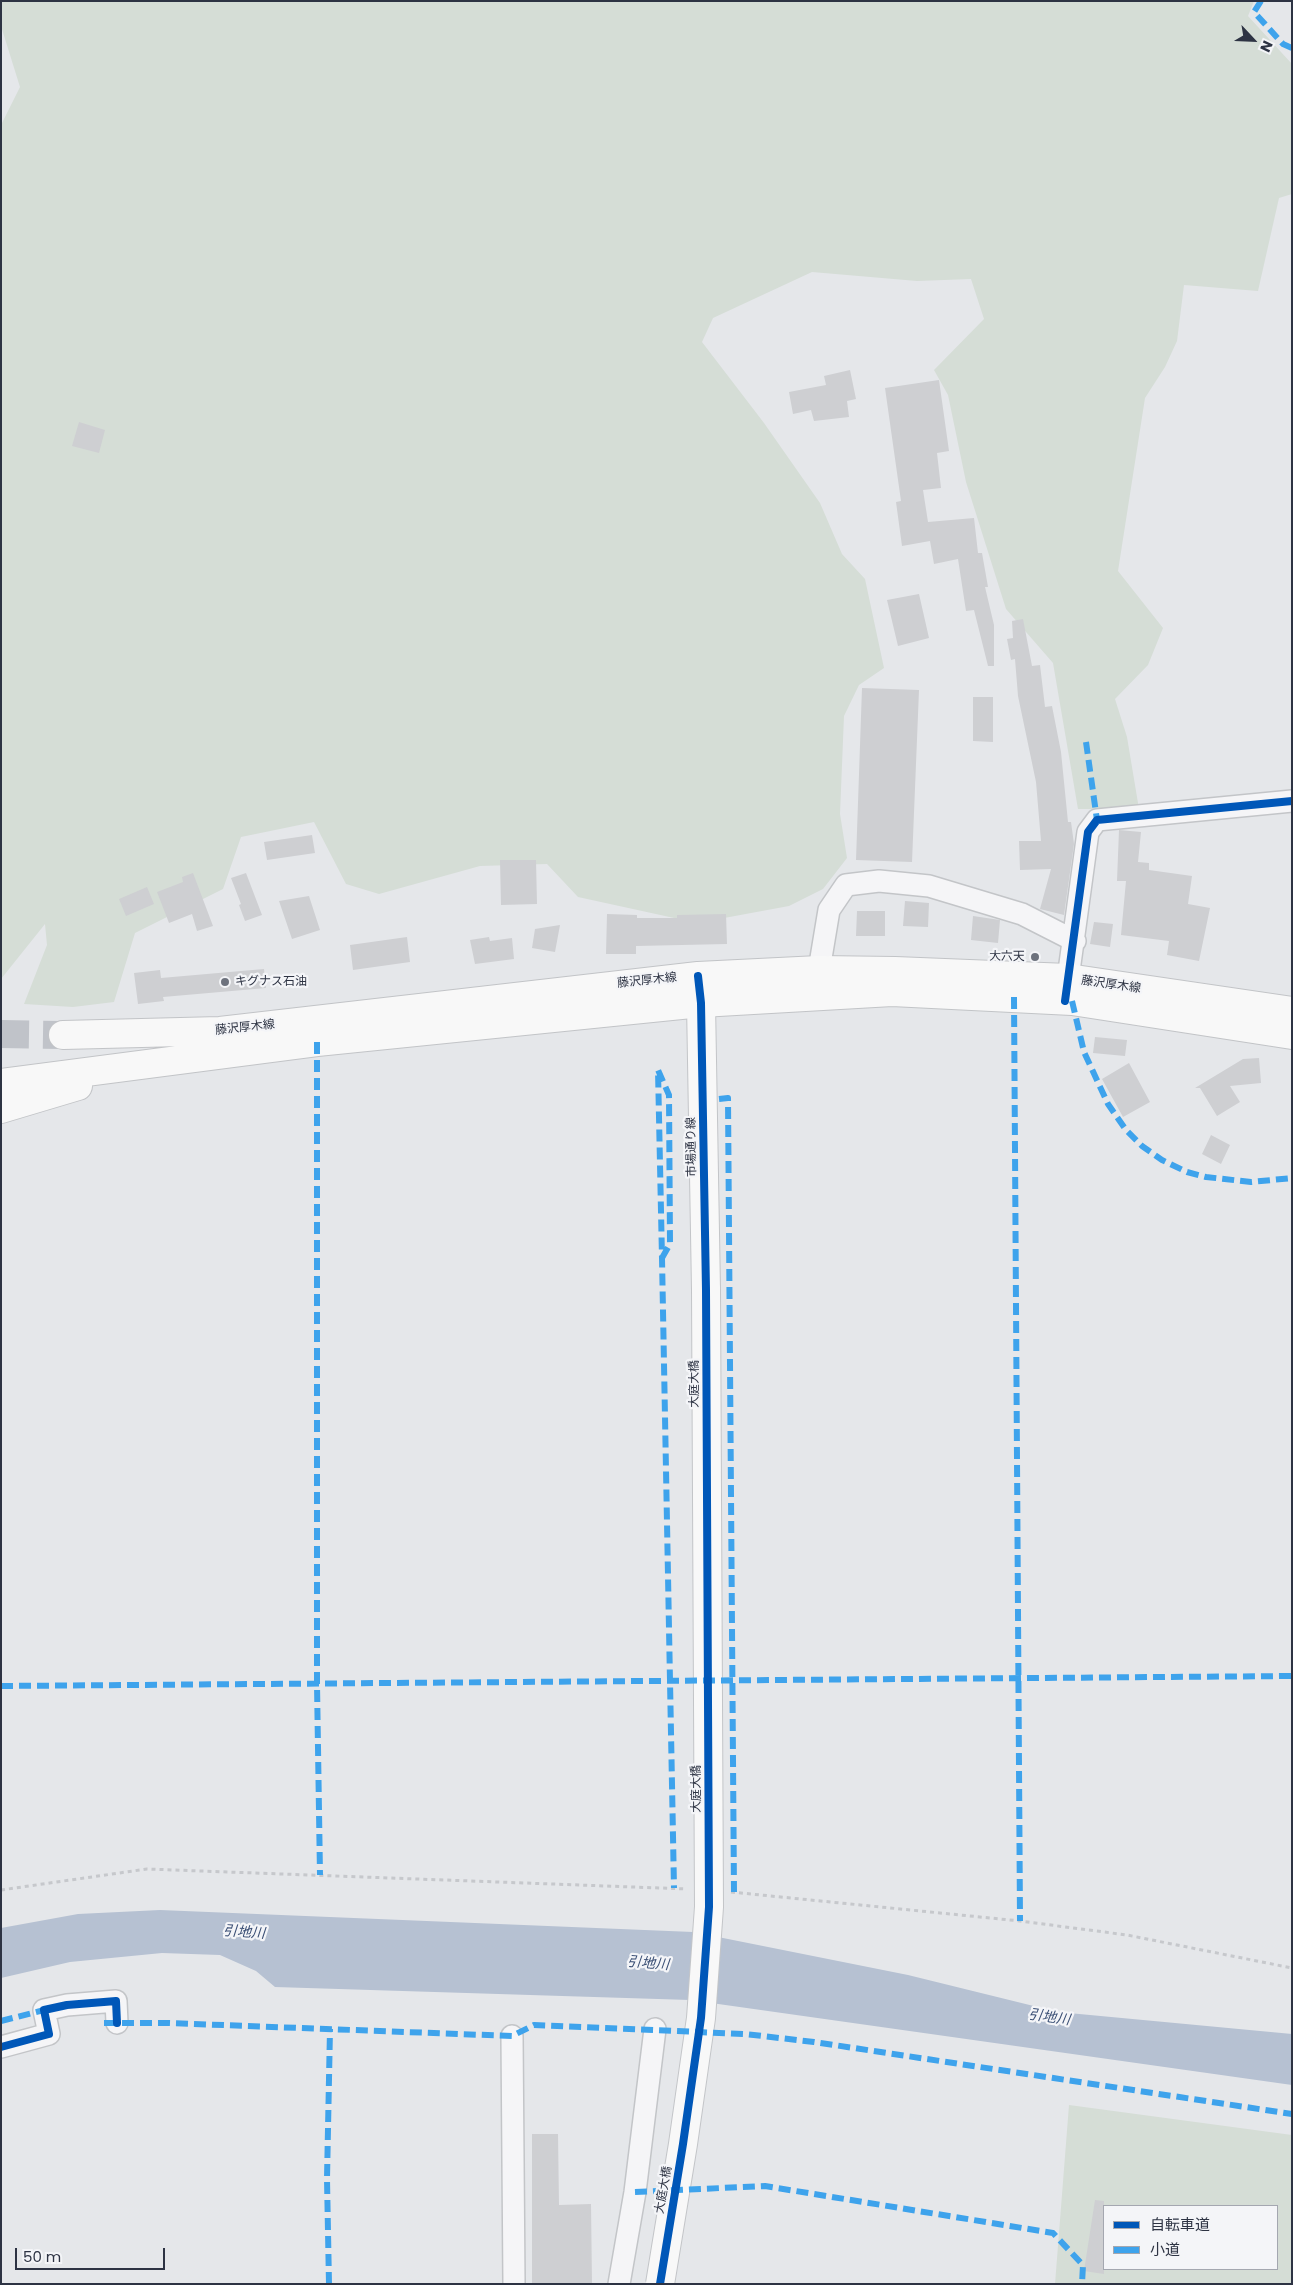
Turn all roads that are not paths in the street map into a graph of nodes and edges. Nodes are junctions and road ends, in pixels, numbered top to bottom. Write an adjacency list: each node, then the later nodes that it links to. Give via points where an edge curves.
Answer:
1 (1292, 801): 2 (street, via 1097,820 1088,832)
2 (1075, 941): 3 (street, via 1022,914 929,886 880,881 846,886 829,910); 5 (street)
3 (819, 970): 4 (main road, 藤沢厚木線); 5 (main road, 藤沢厚木線, via 895,971)
4 (698, 976): 6 (main road, 市場通り線); 8 (main road, 藤沢厚木線, via 220,1030)
5 (1066, 990): 6 (main road, 藤沢厚木線, via 892,992); 7 (main road, 藤沢厚木線); 9 (main road, 藤沢厚木線)
6 (701, 1003): 10 (main road, 藤沢厚木線, via 317,1042); 13 (main road, 市場通り線)
7 (1292, 1011)
8 (63, 1035)
9 (1292, 1035)
10 (156, 1062): 11 (main road, 藤沢厚木線); 12 (main road, 藤沢厚木線)
11 (1, 1082)
12 (1, 1109)
13 (706, 1290): 20 (main road, 大庭大橋, bridge, via 710,1907 699,2027)
14 (117, 2023): 17 (street, via 116,2001 67,2005 44,2010 49,2034)
15 (655, 2029): 19 (street, via 635,2192)
16 (512, 2036): 18 (street)
17 (1, 2048)
18 (514, 2284)
19 (619, 2284)
20 (660, 2284)

